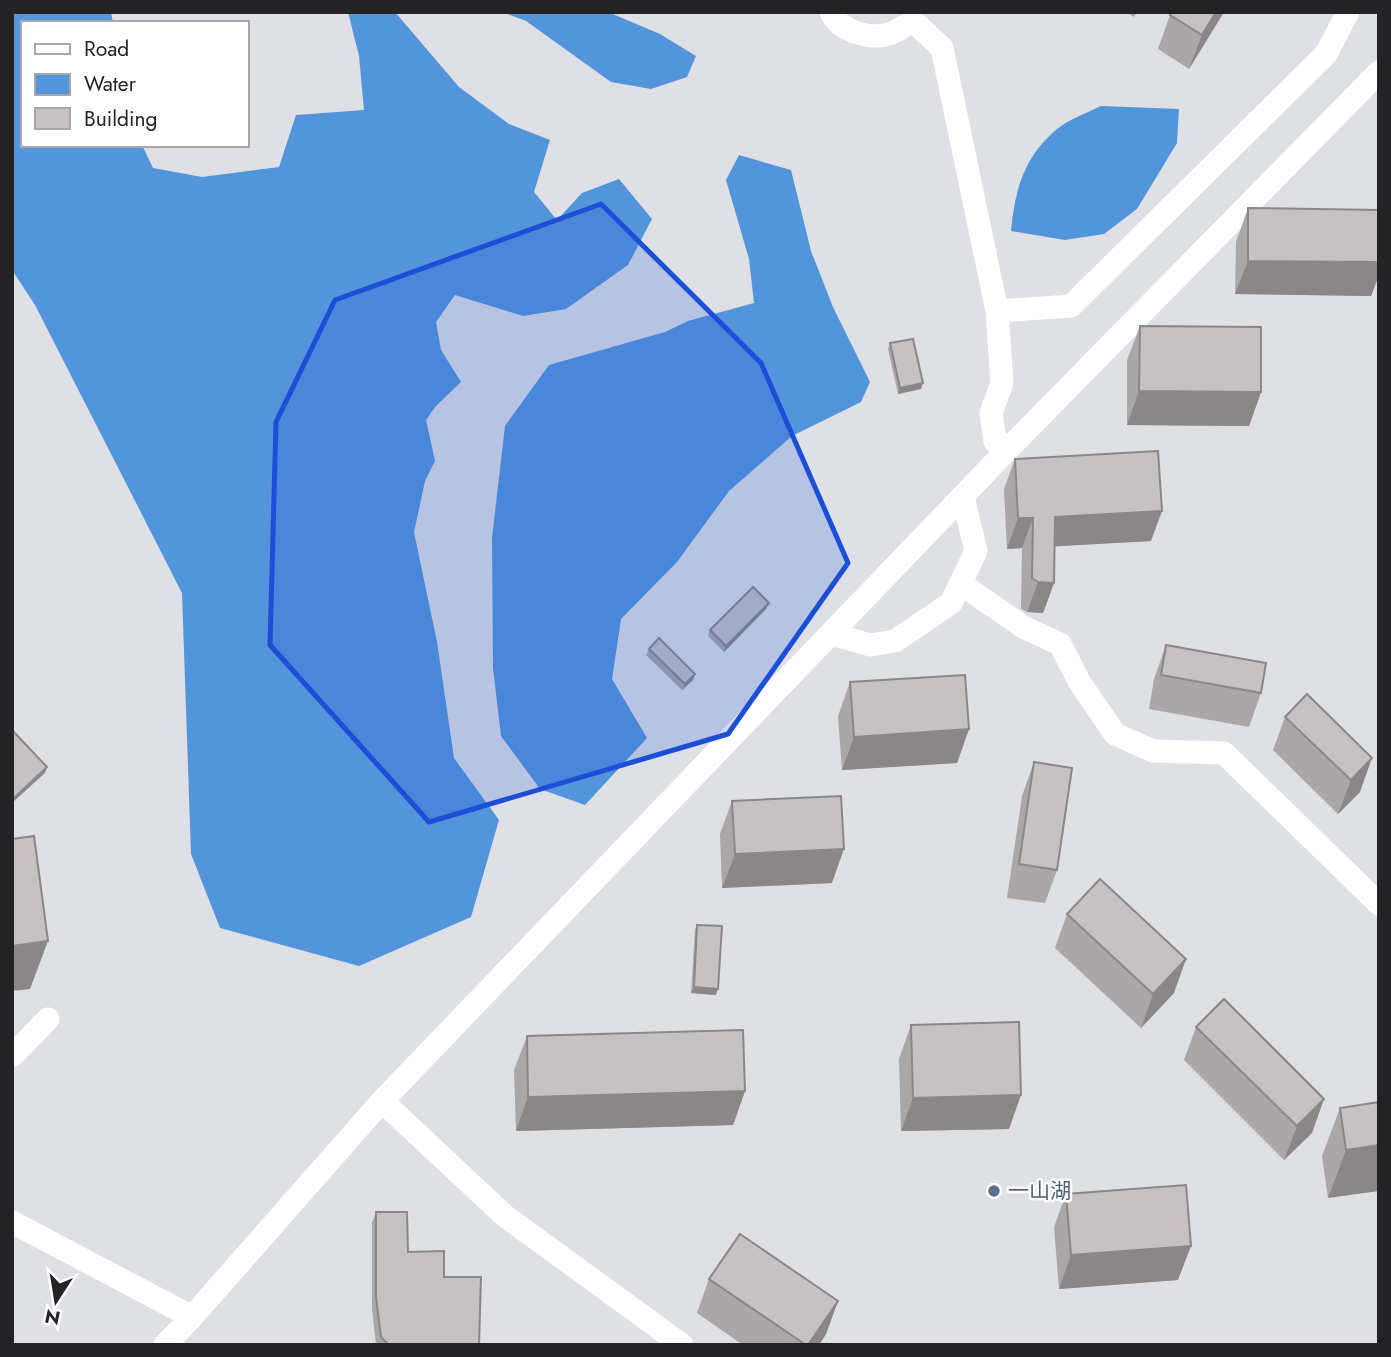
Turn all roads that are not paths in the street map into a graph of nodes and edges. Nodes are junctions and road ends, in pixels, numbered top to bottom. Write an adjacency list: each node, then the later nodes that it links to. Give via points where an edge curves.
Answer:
1 (831, 12): 3 (street, via 835,21 855,33 888,35)
2 (1348, 12): 5 (street, via 1326,54 1071,306)
3 (914, 17): 5 (street, via 942,48)
4 (1379, 72): 6 (street)
5 (997, 311): 6 (street, via 1002,383 991,413 995,441)
6 (1007, 450): 7 (street)
7 (963, 496): 8 (street, via 976,551); 9 (street)
8 (961, 584): 9 (street, via 951,603 895,641 870,645); 10 (street, via 1025,628 1060,644 1115,734 1153,751 1224,753)
9 (831, 634): 13 (street)
10 (1379, 904)
11 (48, 1019): 12 (street)
12 (12, 1056)
13 (382, 1101): 15 (street); 17 (street, via 505,1216)
14 (12, 1222): 15 (street)
15 (192, 1317): 16 (street)
16 (165, 1345)
17 (682, 1345)

